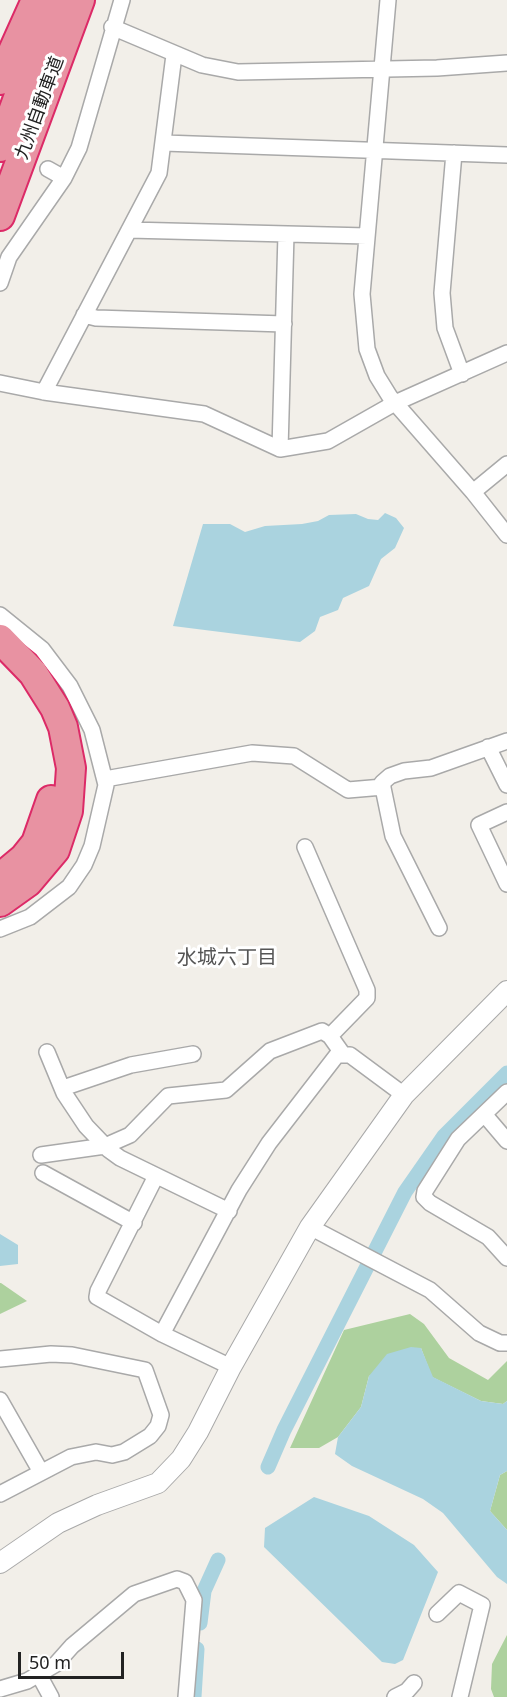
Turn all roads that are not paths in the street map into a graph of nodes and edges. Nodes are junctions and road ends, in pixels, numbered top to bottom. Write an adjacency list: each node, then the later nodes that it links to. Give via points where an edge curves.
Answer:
1 (36, 0): 10 (highway)
2 (54, 0): 12 (highway, 九州自動車道)
3 (80, 0): 18 (highway, 九州自動車道)
4 (122, 0): 6 (street)
5 (388, 0): 9 (street)
6 (112, 27): 7 (street); 17 (street, via 79,148)
7 (174, 55): 9 (street, via 238,72); 11 (street)
8 (507, 63): 9 (street)
9 (382, 69): 13 (street)
10 (0, 80)
11 (164, 143): 13 (street); 19 (street, via 159,172)
12 (0, 147)
13 (375, 150): 14 (street); 21 (street)
14 (454, 153): 15 (street); 26 (street, via 442,293 445,328)
15 (507, 155)
16 (48, 169): 17 (street)
17 (64, 178): 22 (street, via 9,257)
18 (0, 216)
19 (129, 231): 20 (street); 23 (street)
20 (286, 234): 21 (street); 24 (street)
21 (367, 236): 29 (street, via 362,294 367,350 377,376)
22 (0, 283)
23 (84, 315): 24 (street); 28 (street)
24 (284, 324): 30 (street)
25 (507, 353): 26 (street)
26 (462, 374): 29 (street)
27 (0, 383): 28 (street)
28 (44, 392): 30 (street, via 204,414)
29 (395, 404): 30 (street, via 328,441); 32 (street)
30 (280, 449)
31 (507, 464): 32 (street)
32 (473, 492): 33 (street)
33 (507, 535)
34 (0, 615): 39 (street, via 42,649 70,686 92,730)
35 (0, 639): 46 (highway, via 33,673 55,708 71,768 68,811 55,850 28,882)
36 (0, 662): 44 (highway, via 42,721 49,742 53,785 51,805 36,843)
37 (507, 741): 38 (street)
38 (488, 747): 40 (street); 41 (street, via 437,766 390,776 382,783)
39 (105, 778): 41 (street, via 252,753 294,756 348,790); 48 (street, via 99,820 84,865 69,887 30,917)
40 (507, 785)
41 (383, 788): 47 (street, via 393,836)
42 (507, 812): 45 (street, via 479,825)
43 (305, 847): 50 (street, via 368,990 367,998)
44 (0, 878)
45 (507, 884)
46 (0, 902)
47 (440, 928)
48 (0, 929)
49 (507, 991): 56 (street)
50 (330, 1036): 52 (street); 59 (street, via 322,1031 270,1051 226,1090 168,1096 130,1135)
51 (47, 1052): 54 (street)
52 (342, 1053): 56 (street, via 350,1054); 63 (street, via 269,1143)
53 (193, 1054): 54 (street, via 131,1065)
54 (63, 1088): 59 (street, via 86,1126)
55 (507, 1092): 57 (street)
56 (404, 1095): 65 (street)
57 (484, 1114): 58 (street); 66 (street, via 449,1151 424,1197 488,1237)
58 (507, 1141)
59 (105, 1146): 60 (street); 62 (street)
60 (41, 1155)
61 (43, 1173): 64 (street)
62 (156, 1176): 63 (street); 64 (street)
63 (228, 1211): 67 (street)
64 (134, 1223): 67 (street, via 97,1298)
65 (310, 1227): 68 (street, via 430,1290 479,1333); 70 (street)
66 (507, 1258)
67 (162, 1334): 70 (street)
68 (507, 1343)
69 (0, 1359): 72 (street, via 51,1354 88,1357 145,1370 153,1387 160,1415 150,1436 124,1452 83,1453)
70 (231, 1367): 74 (street, via 198,1432 181,1459 158,1483 58,1523)
71 (0, 1400): 72 (street)
72 (41, 1472): 73 (street)
73 (0, 1494)
74 (0, 1563)
75 (437, 1614): 82 (street, via 459,1593 482,1605)
76 (39, 1675): 78 (street); 79 (street); 80 (street, via 134,1594 177,1579 185,1582 194,1600)
77 (414, 1683): 81 (street)
78 (0, 1689)
79 (51, 1697)
80 (186, 1697)
81 (394, 1697)
82 (460, 1697)

